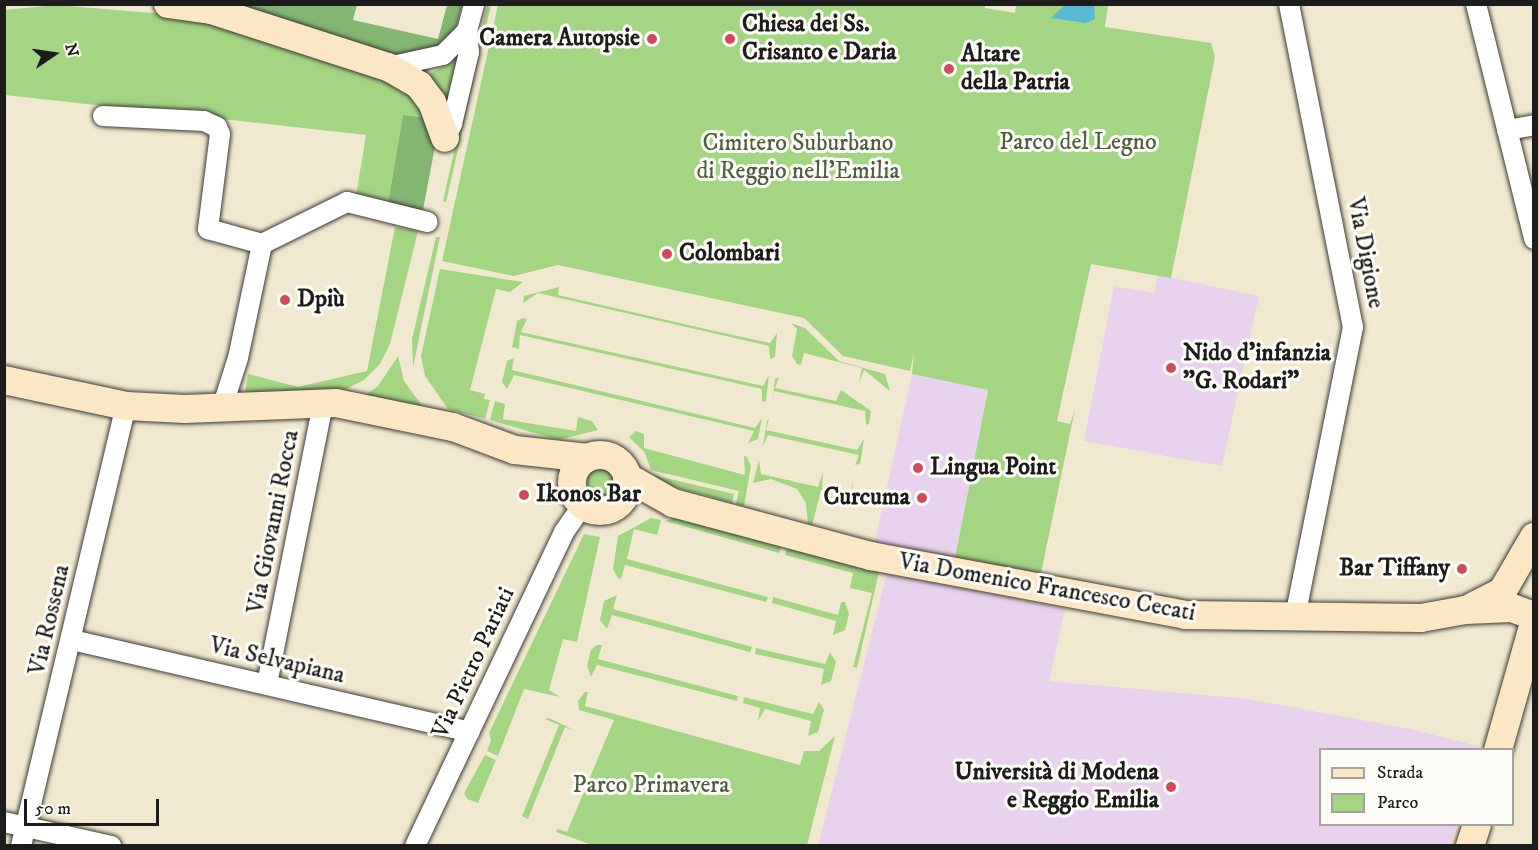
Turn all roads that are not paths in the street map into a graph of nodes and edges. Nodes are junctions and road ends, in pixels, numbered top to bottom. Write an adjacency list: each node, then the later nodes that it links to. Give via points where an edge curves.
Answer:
1 (168, 4): 5 (street)
2 (474, 4): 6 (street)
3 (1289, 4): 26 (street, Via Digione, via 1353,327)
4 (1476, 4): 10 (street)
5 (206, 7): 7 (street)
6 (467, 32): 7 (street, via 443,55); 11 (street, via 469,52)
7 (388, 67): 11 (street, via 419,85 432,102)
8 (103, 116): 14 (street, via 204,121 217,127 220,134 208,229)
9 (1533, 125): 10 (street)
10 (1507, 130): 13 (street)
11 (445, 138)
12 (428, 222): 14 (street, via 347,202)
13 (1533, 238)
14 (262, 244): 18 (street, via 238,358)
15 (4, 380): 17 (street)
16 (323, 405): 18 (street); 19 (street, via 389,411 453,427); 29 (street, Via Giovanni Rocca)
17 (126, 406): 18 (street); 28 (street, Via Rossena)
18 (222, 408)
19 (515, 450): 20 (street); 22 (street, via 556,472)
20 (588, 458): 21 (street, via 609,457 623,467); 22 (street, via 574,474)
21 (623, 490): 22 (street, via 601,510); 26 (street, Via Domenico Francesco Cecati, via 871,556 1055,594 1185,615)
22 (578, 498): 30 (street, Via Pietro Pariati)
23 (1533, 537): 24 (street, via 1502,592)
24 (1465, 610): 25 (street, Via Domenico Francesco Cecati); 26 (street, Via Domenico Francesco Cecati, via 1421,618)
25 (1533, 616)
26 (1295, 617)
27 (1533, 623): 31 (street)
28 (72, 640): 29 (street, Via Selvapiana); 33 (street, Via Rossena)
29 (267, 684): 30 (street, Via Selvapiana)
30 (471, 732): 37 (street, Via Pietro Pariati)
31 (1499, 748)
32 (4, 822): 33 (street)
33 (26, 826): 35 (street, Via Rossena); 36 (street)
34 (1476, 826): 38 (street)
35 (21, 846)
36 (111, 846)
37 (415, 846)
38 (1470, 846)

